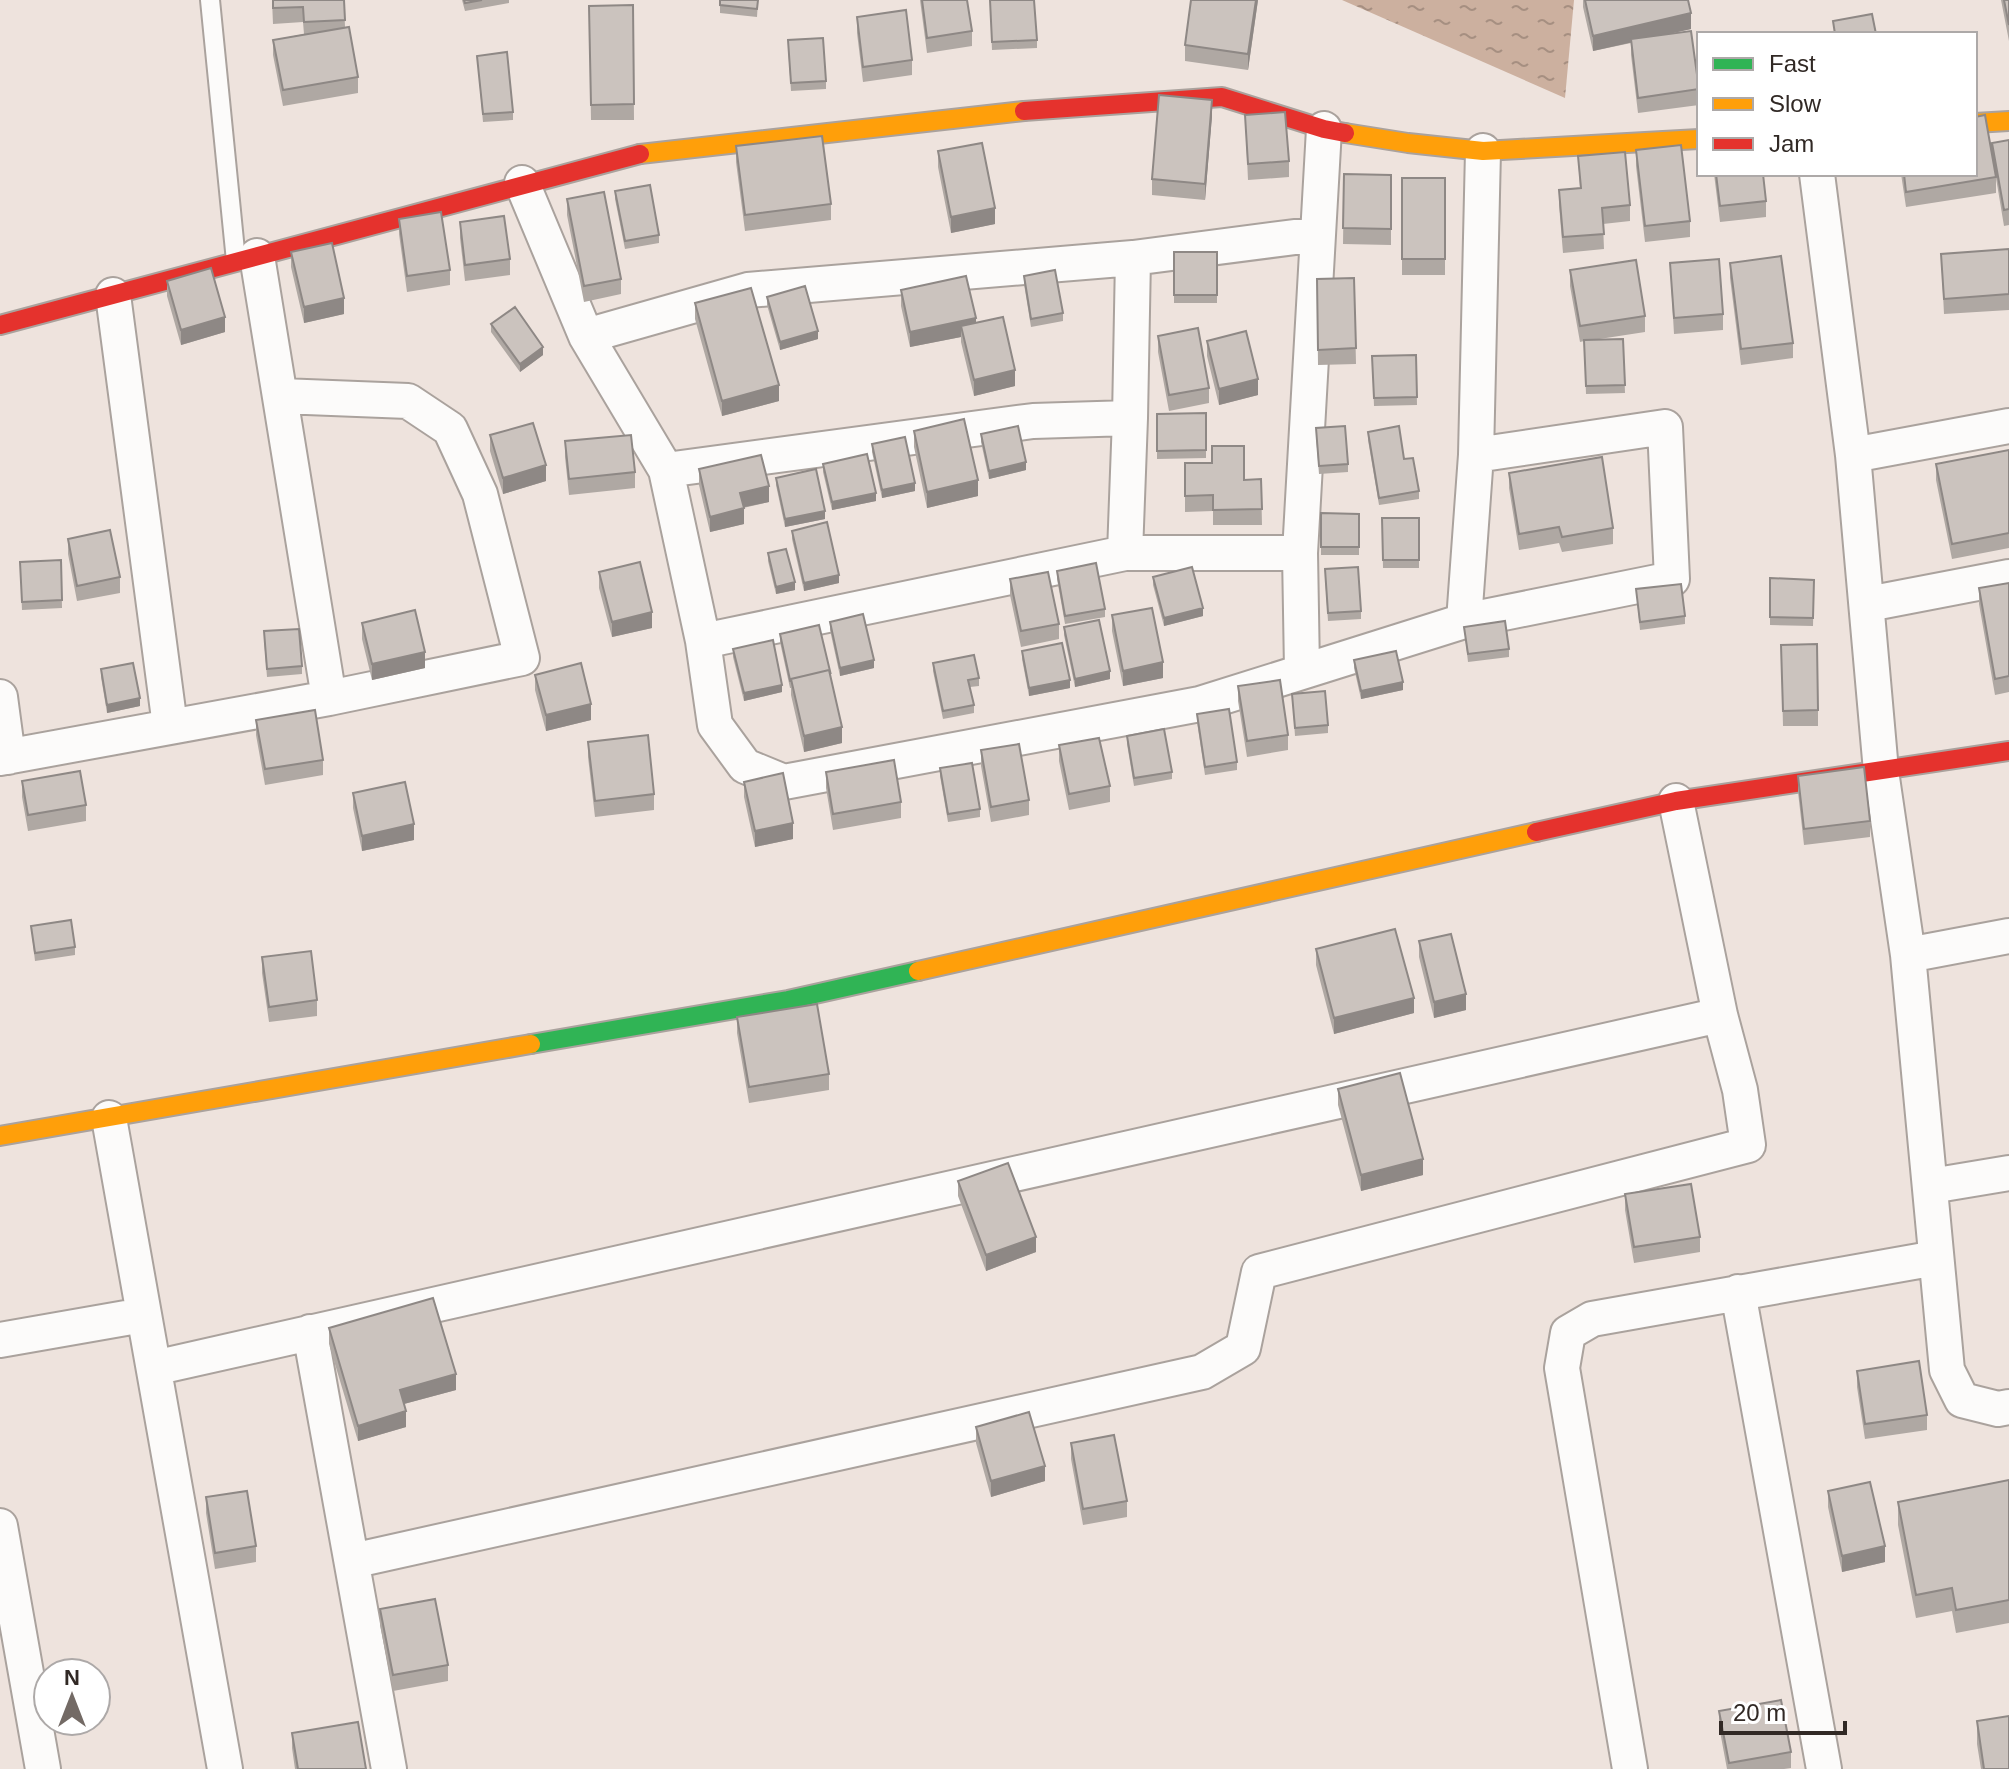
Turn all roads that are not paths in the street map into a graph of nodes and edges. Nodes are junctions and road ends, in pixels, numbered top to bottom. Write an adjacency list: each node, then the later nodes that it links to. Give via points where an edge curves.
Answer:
1 (210, 0): 10 (lane, via 218,104)
2 (2009, 121): 3 (street)
3 (1977, 123)
4 (1324, 129): 6 (street); 8 (street, via 1222,97 1046,109 627,155); 9 (street)
5 (1697, 139): 6 (street)
6 (1483, 151): 18 (street)
7 (1817, 176): 19 (street)
8 (522, 183): 10 (street); 14 (street)
9 (1318, 234): 11 (street); 22 (street)
10 (246, 258): 12 (street); 15 (street)
11 (1133, 258): 14 (street, via 748,290); 16 (street)
12 (113, 295): 13 (street); 30 (street)
13 (0, 325)
14 (586, 336): 20 (street)
15 (281, 396): 29 (street); 29 (street, via 408,401 450,429 480,494 522,658)
16 (1130, 418): 20 (street, via 1033,421); 21 (street)
17 (2009, 426): 19 (street)
18 (1476, 455): 25 (street); 25 (street, via 1665,427 1672,579)
19 (1853, 455): 24 (street)
20 (666, 470): 26 (street)
21 (1125, 553): 22 (street); 26 (street)
22 (1300, 553): 27 (street)
23 (2009, 577): 24 (street)
24 (1868, 604): 33 (street)
25 (1464, 621): 27 (street)
26 (703, 641): 27 (street, via 715,725 745,766 784,782 1200,704)
27 (1302, 670)
28 (0, 697): 32 (street)
29 (329, 698): 30 (street)
30 (170, 726): 32 (street)
31 (2009, 751): 33 (street)
32 (4, 758)
33 (1881, 771): 34 (street); 36 (street)
34 (1676, 801): 37 (street); 38 (street, via 788,1000)
35 (2009, 936): 36 (street)
36 (1908, 955): 41 (street)
37 (1720, 1015): 45 (street); 50 (street, via 1748,1145 1259,1272 1243,1348 1202,1372)
38 (109, 1118): 39 (street); 44 (street)
39 (0, 1136)
40 (2009, 1173): 41 (street)
41 (1931, 1186): 42 (street)
42 (1936, 1258): 43 (street); 48 (street, via 1947,1370 1962,1400)
43 (1738, 1292): 55 (street, via 1592,1319 1568,1333 1562,1368); 56 (street)
44 (143, 1315): 46 (street); 47 (street)
45 (310, 1332): 47 (street); 50 (street)
46 (0, 1340)
47 (154, 1368): 53 (street)
48 (2009, 1407)
49 (0, 1526): 51 (street)
50 (352, 1561): 54 (street)
51 (8, 1615): 52 (street)
52 (43, 1769)
53 (225, 1769)
54 (389, 1769)
55 (1630, 1769)
56 (1824, 1769)

